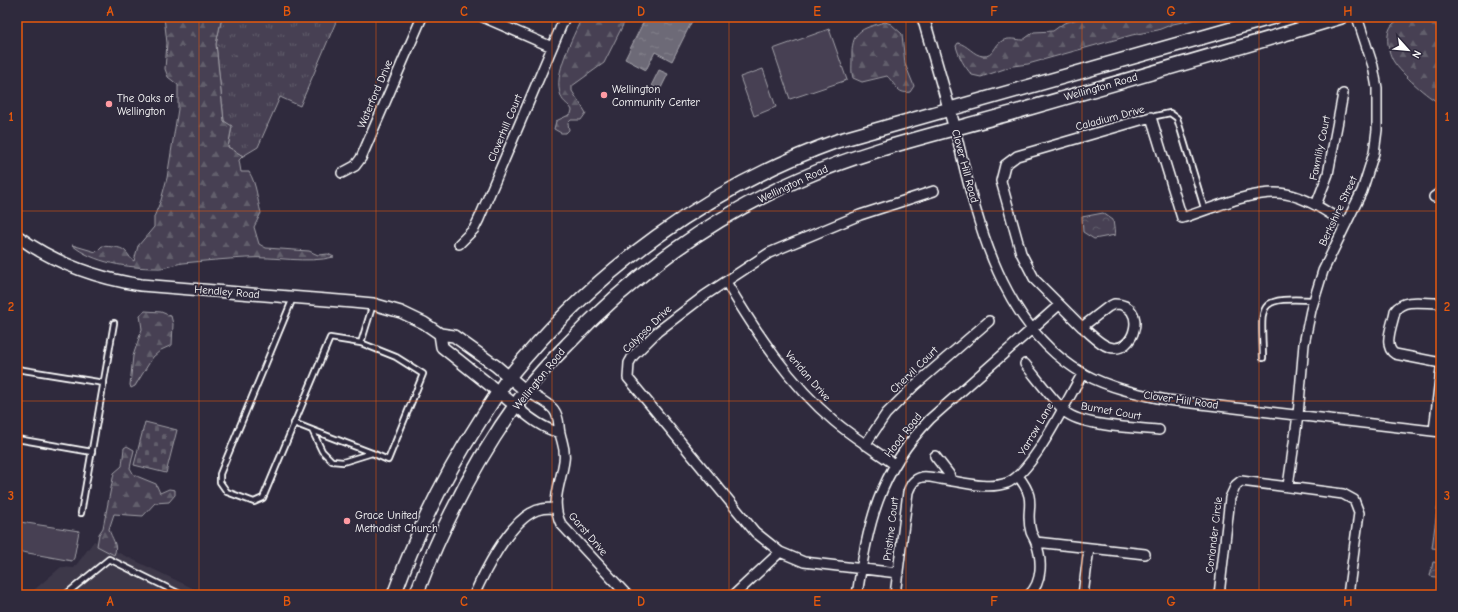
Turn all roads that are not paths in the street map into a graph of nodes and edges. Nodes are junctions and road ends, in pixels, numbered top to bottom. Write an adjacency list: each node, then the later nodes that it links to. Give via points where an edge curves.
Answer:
1 (422, 17): 13 (street, Waterford Drive, via 361,158 355,166)
2 (483, 17): 8 (street)
3 (565, 17): 8 (street, Cloverhill Court)
4 (923, 17): 10 (street, Clover Hill Road)
5 (1274, 17): 10 (main road, Wellington Road)
6 (1341, 17): 12 (main road, Wellington Road)
7 (1356, 17): 17 (street, Berkshire Street, via 1373,66 1377,88 1377,130 1370,170)
8 (552, 47): 19 (street, Cloverhill Court, via 479,219 474,229)
9 (1343, 94): 15 (street, Fawnlily Court, via 1328,174)
10 (949, 108): 12 (street, Clover Hill Road); 38 (main road, Wellington Road, via 814,149 734,187 695,210 602,280 556,325)
11 (1151, 117): 16 (lane, via 1170,113 1177,118); 16 (street, Caladium Drive, via 1182,218); 25 (street, Caladium Drive, via 1017,156 1005,165 1001,181 1021,253 1035,280)
12 (955, 129): 29 (street, Clover Hill Road, via 985,240 1008,292); 40 (main road, Wellington Road, via 875,151 826,168 767,194 714,223 664,258 609,302)
13 (342, 174)
14 (934, 191): 20 (street, Calypso Drive, via 814,233 769,253)
15 (1316, 205): 16 (street, Caladium Drive, via 1274,192 1248,197); 17 (street, Caladium Drive)
16 (1205, 211)
17 (1346, 224): 22 (street, Berkshire Street, via 1323,271)
18 (17, 236): 21 (street, Hendley Road, via 61,262 110,280)
19 (459, 244)
20 (726, 282): 51 (street, Veridan Drive, via 746,316 797,385 835,422); 63 (street, Calypso Drive, via 677,315 652,337 629,363 628,378 755,532)
21 (293, 298): 24 (street, Hendley Road); 45 (lane, via 220,474 224,490 254,502 261,501)
22 (1314, 300): 32 (lane, via 1278,300 1266,306 1262,316); 44 (street, Berkshire Street, via 1304,344)
23 (1441, 303): 33 (street, via 1408,303 1398,306 1388,344 1391,352 1395,354)
24 (373, 304): 30 (street, Hendley Road, via 406,314); 31 (lane)
25 (1058, 305): 28 (street, Caladium Drive); 29 (street)
26 (989, 321): 51 (street, Chervil Court, via 950,352 908,391 886,414)
27 (114, 323): 39 (lane)
28 (1082, 327): 28 (street, via 1102,343 1115,348 1125,345 1130,339 1135,321 1130,309 1114,304)
29 (1032, 328): 37 (street, Clover Hill Road, via 1047,346); 55 (street, Hood Road, via 930,419)
30 (440, 334): 38 (street, Hendley Road, via 454,336); 41 (street, via 442,347)
31 (361, 343): 45 (lane, via 330,338); 53 (lane, via 396,357 423,374 388,460)
32 (1263, 358)
33 (1441, 363)
34 (1025, 364): 43 (street, Burnet Court)
35 (17, 369): 39 (lane)
36 (1441, 369): 48 (street)
37 (1083, 373): 43 (street, Yarrow Lane); 44 (street, Clover Hill Road, via 1133,393 1167,400)
38 (509, 378): 40 (street, Hendley Road); 41 (main road, Wellington Road)
39 (104, 383): 52 (lane)
40 (526, 391): 42 (main road, Wellington Road); 49 (street, Garst Drive, via 554,409 560,422)
41 (499, 392): 42 (street); 70 (main road, Wellington Road, via 441,486 414,542)
42 (516, 406): 49 (street, via 531,420); 71 (main road, Wellington Road, via 458,498)
43 (1062, 408): 47 (street, Burnet Court, via 1067,414 1078,419); 56 (street, Yarrow Lane, via 1033,460)
44 (1298, 415): 48 (street, Clover Hill Road); 58 (street)
45 (294, 424): 46 (lane)
46 (312, 430): 53 (lane); 53 (lane, via 322,451 332,461 343,462)
47 (1159, 430)
48 (1437, 432)
49 (560, 433): 59 (street, Garst Drive, via 564,441 565,460)
50 (17, 439): 52 (lane)
51 (865, 445): 55 (street, Veridan Drive)
52 (92, 452): 60 (lane)
53 (372, 454)
54 (936, 456): 57 (street, via 950,474)
55 (894, 464): 65 (street, Hood Road, via 875,507 865,541)
56 (1018, 476): 57 (street, Yarrow Lane, via 999,485 989,486); 61 (street, via 1029,493 1031,532)
57 (951, 480): 66 (street, Pristine Court, via 923,477 911,484)
58 (1288, 486): 78 (street, Coriander Circle, via 1241,481 1231,492); 79 (street, Coriander Circle, via 1343,494 1354,500 1359,514)
59 (555, 508): 72 (street, via 538,510 523,519 492,559); 73 (street, Garst Drive, via 561,524)
60 (81, 513)
61 (1036, 542): 62 (street); 67 (street, via 1040,567 1038,581)
62 (1089, 548): 64 (street); 77 (street)
63 (780, 552): 65 (street, Calypso Drive, via 804,562); 74 (street)
64 (1145, 554)
65 (861, 567): 66 (street, Pristine Court); 75 (street, Hood Road)
66 (898, 573): 76 (street, Pristine Court)
67 (1032, 594)
68 (65, 595): 69 (lane, via 109,559)
69 (182, 595)
70 (394, 595)
71 (416, 595)
72 (474, 595)
73 (627, 595)
74 (734, 595)
75 (857, 595)
76 (895, 595)
77 (1083, 595)
78 (1219, 595)
79 (1348, 595)

